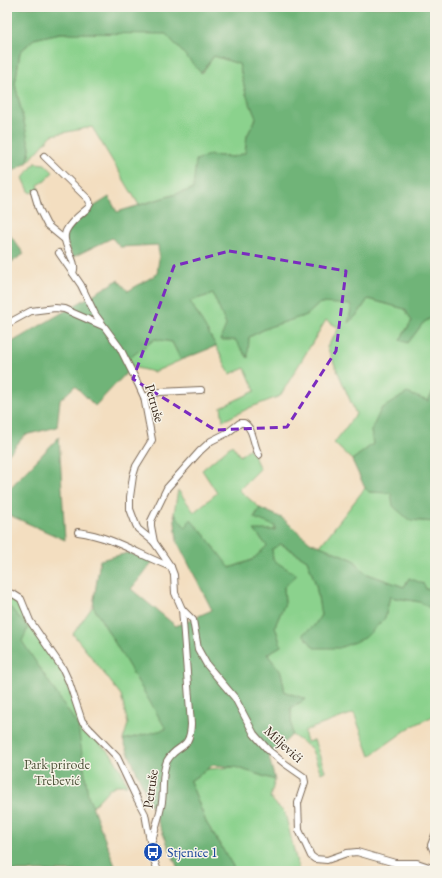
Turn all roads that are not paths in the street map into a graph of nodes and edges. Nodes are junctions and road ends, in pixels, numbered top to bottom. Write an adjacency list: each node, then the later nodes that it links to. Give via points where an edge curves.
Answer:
1 (44, 156): 3 (street, via 89,200 90,204 66,230)
2 (34, 192): 3 (street, via 47,225)
3 (64, 239): 5 (street, via 75,270)
4 (59, 253): 5 (street, Petruše)
5 (73, 273): 7 (street, Petruše)
6 (7, 324): 7 (street, via 31,311 55,308 64,309)
7 (104, 326): 9 (street, Petruše, via 120,348)
8 (201, 390): 9 (street, via 160,392)
9 (144, 397): 12 (street, Petruše, via 152,440 136,466 131,487 130,509 138,529)
10 (259, 455): 12 (street, Petruše, via 250,428 244,423 211,441 167,488 150,526)
11 (78, 532): 13 (street, via 121,544)
12 (154, 542): 13 (street, Petruše)
13 (171, 567): 15 (street, Petruše, via 175,593)
14 (7, 593): 19 (street, via 21,599 30,621 63,669 82,721 117,757 145,814)
15 (182, 609): 16 (street); 17 (street, Petruše)
16 (193, 620): 17 (street, via 187,620); 21 (street, Miljevići, via 198,649 206,665 235,698 254,734 268,750 304,777 298,803 299,830 311,856 327,860 357,852 394,863 417,863)
17 (183, 625): 19 (street, Petruše, via 191,735 186,744 168,760 165,767 162,802)
18 (435, 835): 20 (street, via 431,845)
19 (151, 844): 22 (street)
20 (435, 854)
21 (435, 869)
22 (158, 871)

